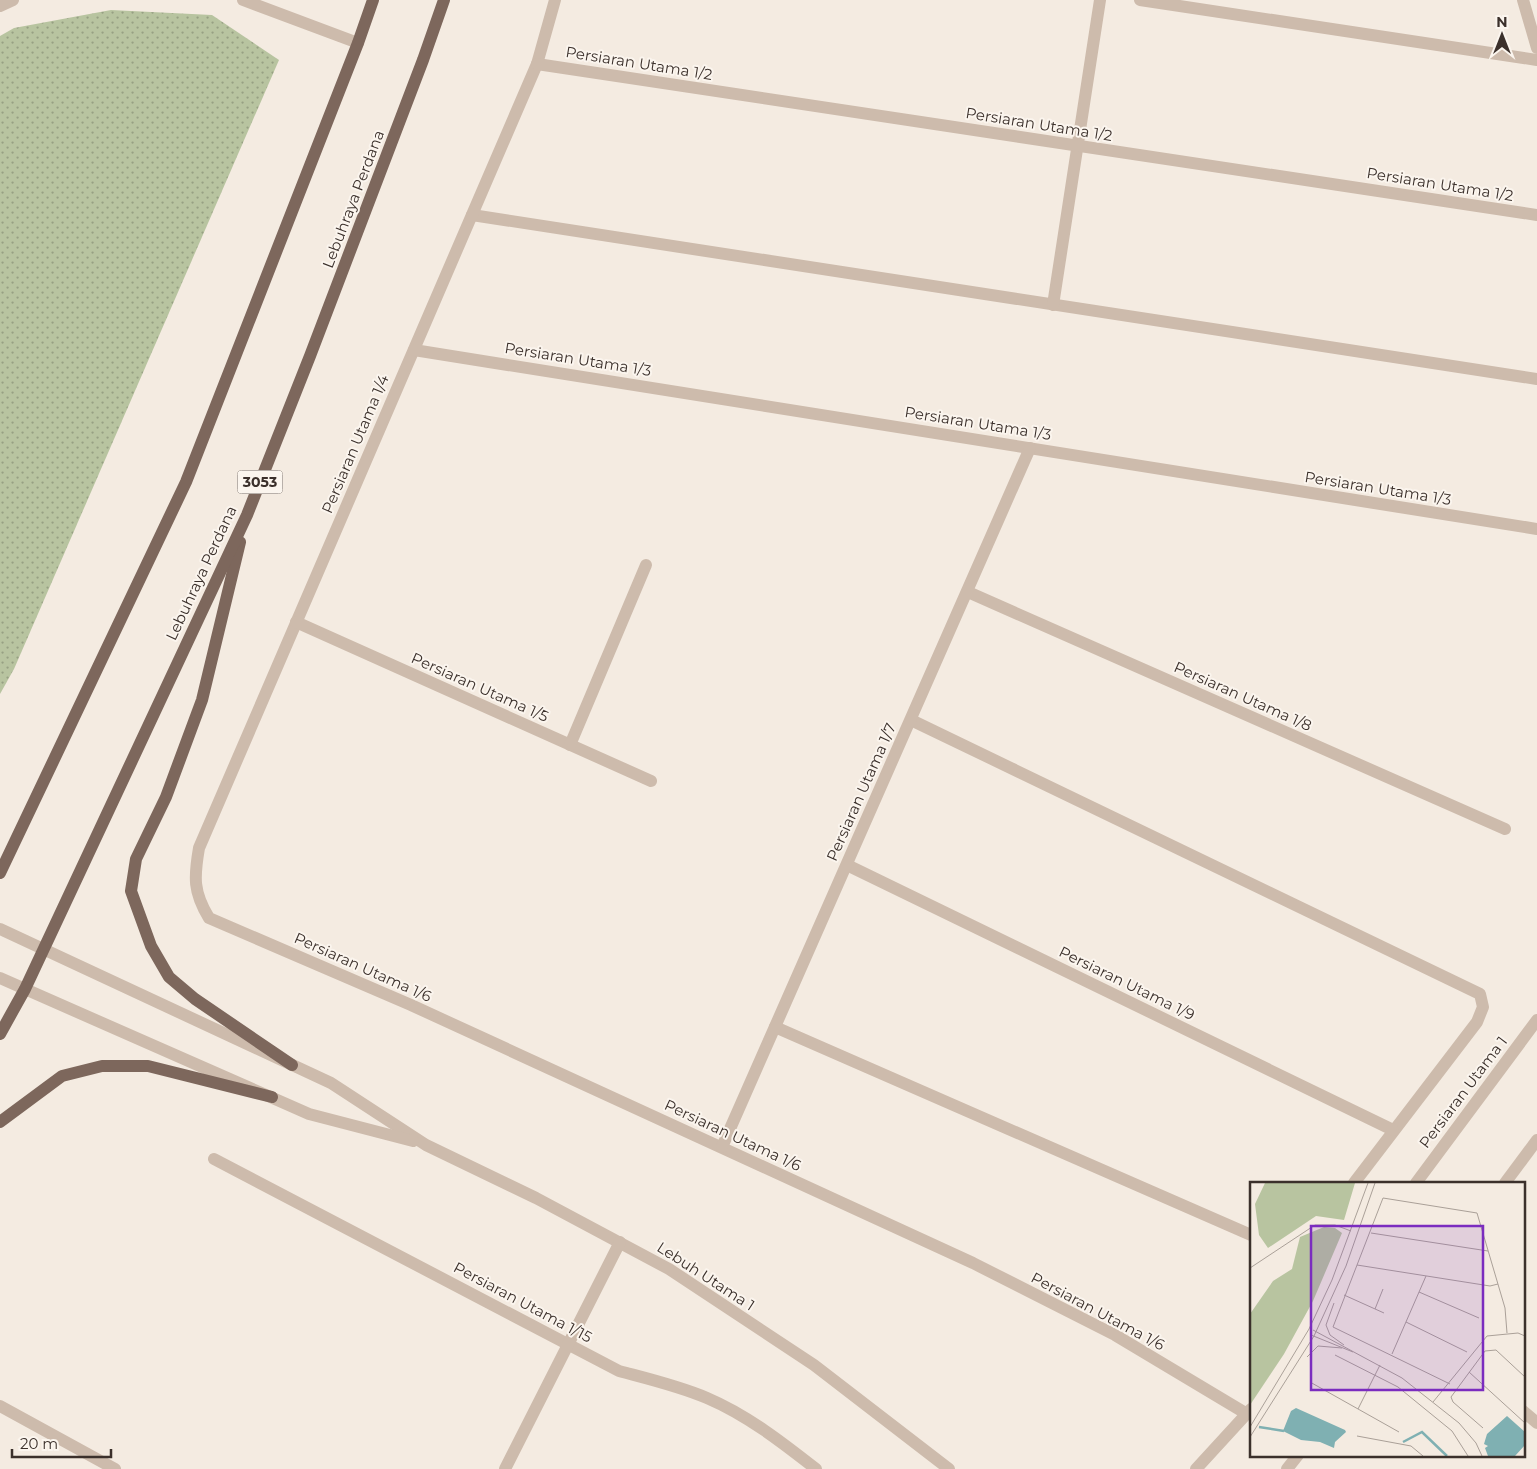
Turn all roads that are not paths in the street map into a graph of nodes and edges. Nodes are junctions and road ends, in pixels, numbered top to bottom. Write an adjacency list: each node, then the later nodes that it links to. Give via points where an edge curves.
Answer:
1 (13, 0): 9 (street)
2 (243, 0): 10 (street)
3 (373, 0): 10 (main road)
4 (444, 0): 21 (main road, Lebuhraya Perdana / 3053, via 321,329)
5 (555, 0): 13 (street, Persiaran Utama 1/4)
6 (1100, 0): 14 (street)
7 (1140, 0): 12 (street)
8 (1523, 0): 11 (street)
9 (0, 6)
10 (358, 43): 31 (main road, via 186,482)
11 (1537, 48)
12 (1537, 60)
13 (537, 64): 14 (street, Persiaran Utama 1/2); 15 (street, Persiaran Utama 1/4)
14 (1077, 147): 16 (street, Persiaran Utama 1/2); 17 (street)
15 (472, 215): 17 (street); 18 (street, Persiaran Utama 1/4)
16 (1537, 216)
17 (1053, 305): 19 (street)
18 (414, 350): 20 (street, Persiaran Utama 1/3); 25 (street, Persiaran Utama 1/4)
19 (1537, 379)
20 (1030, 448): 22 (street, Persiaran Utama 1/3); 24 (street, Persiaran Utama 1/7)
21 (247, 515): 34 (main road, Lebuhraya Perdana / 3053); 40 (main road, via 202,700 166,797 136,859 131,891 151,946 170,977 195,999)
22 (1537, 529)
23 (646, 565): 27 (street)
24 (968, 592): 26 (street, Persiaran Utama 1/7); 29 (street, Persiaran Utama 1/8)
25 (296, 622): 27 (street, Persiaran Utama 1/5); 32 (street, Persiaran Utama 1/4, via 199,848 194,878)
26 (911, 720): 30 (street, Persiaran Utama 1/7); 43 (street, via 1480,994 1483,1007 1476,1022)
27 (570, 745): 28 (street, Persiaran Utama 1/5)
28 (651, 781)
29 (1506, 829)
30 (847, 865): 38 (street, Persiaran Utama 1/7); 43 (street, Persiaran Utama 1/9)
31 (0, 873)
32 (199, 902): 46 (street, Persiaran Utama 1/6, via 209,918 420,1009)
33 (0, 929): 34 (street)
34 (43, 949): 36 (main road, Lebuhraya Perdana / 3053); 40 (street)
35 (0, 978): 36 (street)
36 (25, 989): 39 (main road, Lebuhraya Perdana / 3053); 41 (street)
37 (1537, 1020): 49 (street, Persiaran Utama 1)
38 (775, 1027): 46 (street, Persiaran Utama 1/7); 51 (street)
39 (0, 1034)
40 (292, 1065): 45 (street, via 330,1083)
41 (272, 1097): 42 (main road, via 148,1066 102,1066 62,1076); 45 (street, via 309,1114)
42 (0, 1122)
43 (1393, 1130): 48 (street)
44 (1537, 1140): 50 (street)
45 (426, 1145): 52 (street, Lebuh Utama 1)
46 (722, 1147): 55 (street, Persiaran Utama 1/6, via 991,1272 1114,1335)
47 (214, 1159): 53 (street, Persiaran Utama 1/15)
48 (1355, 1182)
49 (1417, 1182)
50 (1506, 1182)
51 (1250, 1235)
52 (620, 1242): 53 (street); 62 (street, Lebuh Utama 1, via 669,1269 814,1365)
53 (568, 1345): 60 (street); 61 (street, Persiaran Utama 1/15, via 619,1371 708,1398 778,1439)
54 (0, 1406): 59 (street)
55 (1249, 1411): 63 (street)
56 (1524, 1412): 57 (street)
57 (1537, 1423)
58 (1297, 1456): 64 (street)
59 (115, 1469)
60 (505, 1469)
61 (816, 1469)
62 (949, 1469)
63 (1196, 1469)
64 (1287, 1469)

